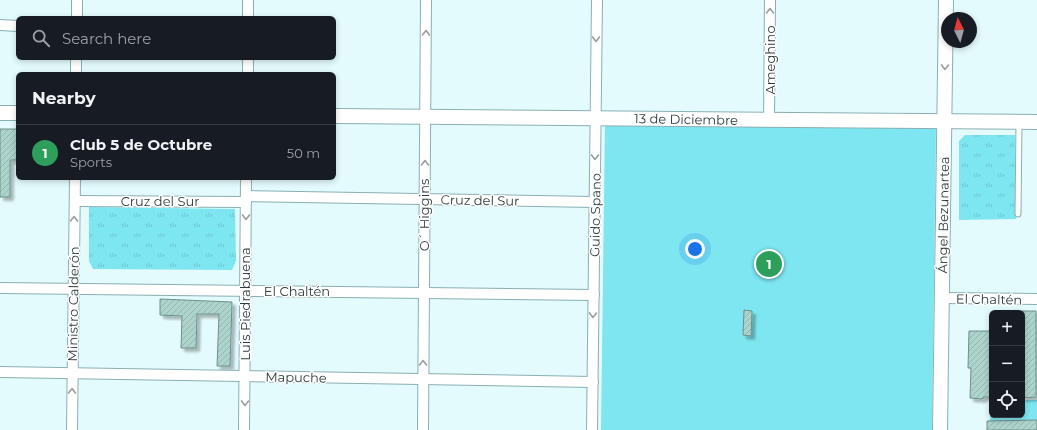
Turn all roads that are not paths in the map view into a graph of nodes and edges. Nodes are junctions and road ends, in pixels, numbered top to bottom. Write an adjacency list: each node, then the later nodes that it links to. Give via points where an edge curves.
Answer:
1 (77, 0): 7 (street)
2 (248, 0): 8 (street)
3 (426, 0): 18 (street, O´ Higgins, one-way to 3)
4 (597, 0): 19 (street, Guido Spano, one-way to 19)
5 (770, 0): 20 (street, Ameghino, one-way to 5)
6 (946, 0): 21 (street, Ángel Bezunartea, one-way to 21)
7 (77, 16)
8 (248, 16)
9 (0, 25): 10 (street)
10 (16, 26)
11 (76, 60): 13 (street)
12 (248, 60): 14 (street)
13 (76, 72)
14 (248, 72)
15 (0, 113): 16 (street)
16 (16, 113)
17 (336, 116): 18 (street, 13 de Diciembre)
18 (425, 117): 19 (street, 13 de Diciembre); 27 (street, O´ Higgins, one-way to 18)
19 (596, 118): 20 (street, 13 de Diciembre); 29 (street, Guido Spano, one-way to 29)
20 (769, 120): 21 (street, 13 de Diciembre)
21 (944, 122): 22 (street, 13 de Diciembre); 36 (street, Ángel Bezunartea)
22 (1019, 122): 23 (street, 13 de Diciembre); 30 (lane)
23 (1037, 122)
24 (75, 180): 28 (street, Ministro Calderón)
25 (246, 180): 26 (street, Luis Piedrabuena)
26 (246, 199): 27 (street, Cruz del Sur); 28 (street, Cruz del Sur); 33 (street, Luis Piedrabuena, one-way to 33)
27 (425, 199): 29 (street, Cruz del Sur); 34 (street, O´ Higgins)
28 (75, 201): 32 (street, Ministro Calderón, one-way to 28)
29 (595, 202): 35 (street, Guido Spano)
30 (1018, 214)
31 (0, 288): 32 (street, El Chaltén)
32 (74, 288): 33 (street, El Chaltén); 39 (street, Ministro Calderón)
33 (245, 291): 34 (street, El Chaltén); 40 (street, Luis Piedrabuena)
34 (424, 292): 35 (street, El Chaltén); 41 (street, O´ Higgins, one-way to 34)
35 (594, 295): 42 (street, Guido Spano, one-way to 42)
36 (942, 298): 37 (street, El Chaltén); 47 (street, Ángel Bezunartea)
37 (1037, 299)
38 (0, 372): 39 (street, Mapuche)
39 (73, 373): 40 (street, Mapuche); 43 (street, Ministro Calderón, one-way to 39)
40 (245, 376): 41 (street, Mapuche); 44 (street, Luis Piedrabuena, one-way to 44)
41 (423, 379): 42 (street, Mapuche); 45 (street, O´ Higgins)
42 (593, 382): 46 (street, Guido Spano)
43 (72, 430)
44 (244, 430)
45 (423, 430)
46 (592, 430)
47 (940, 430)

